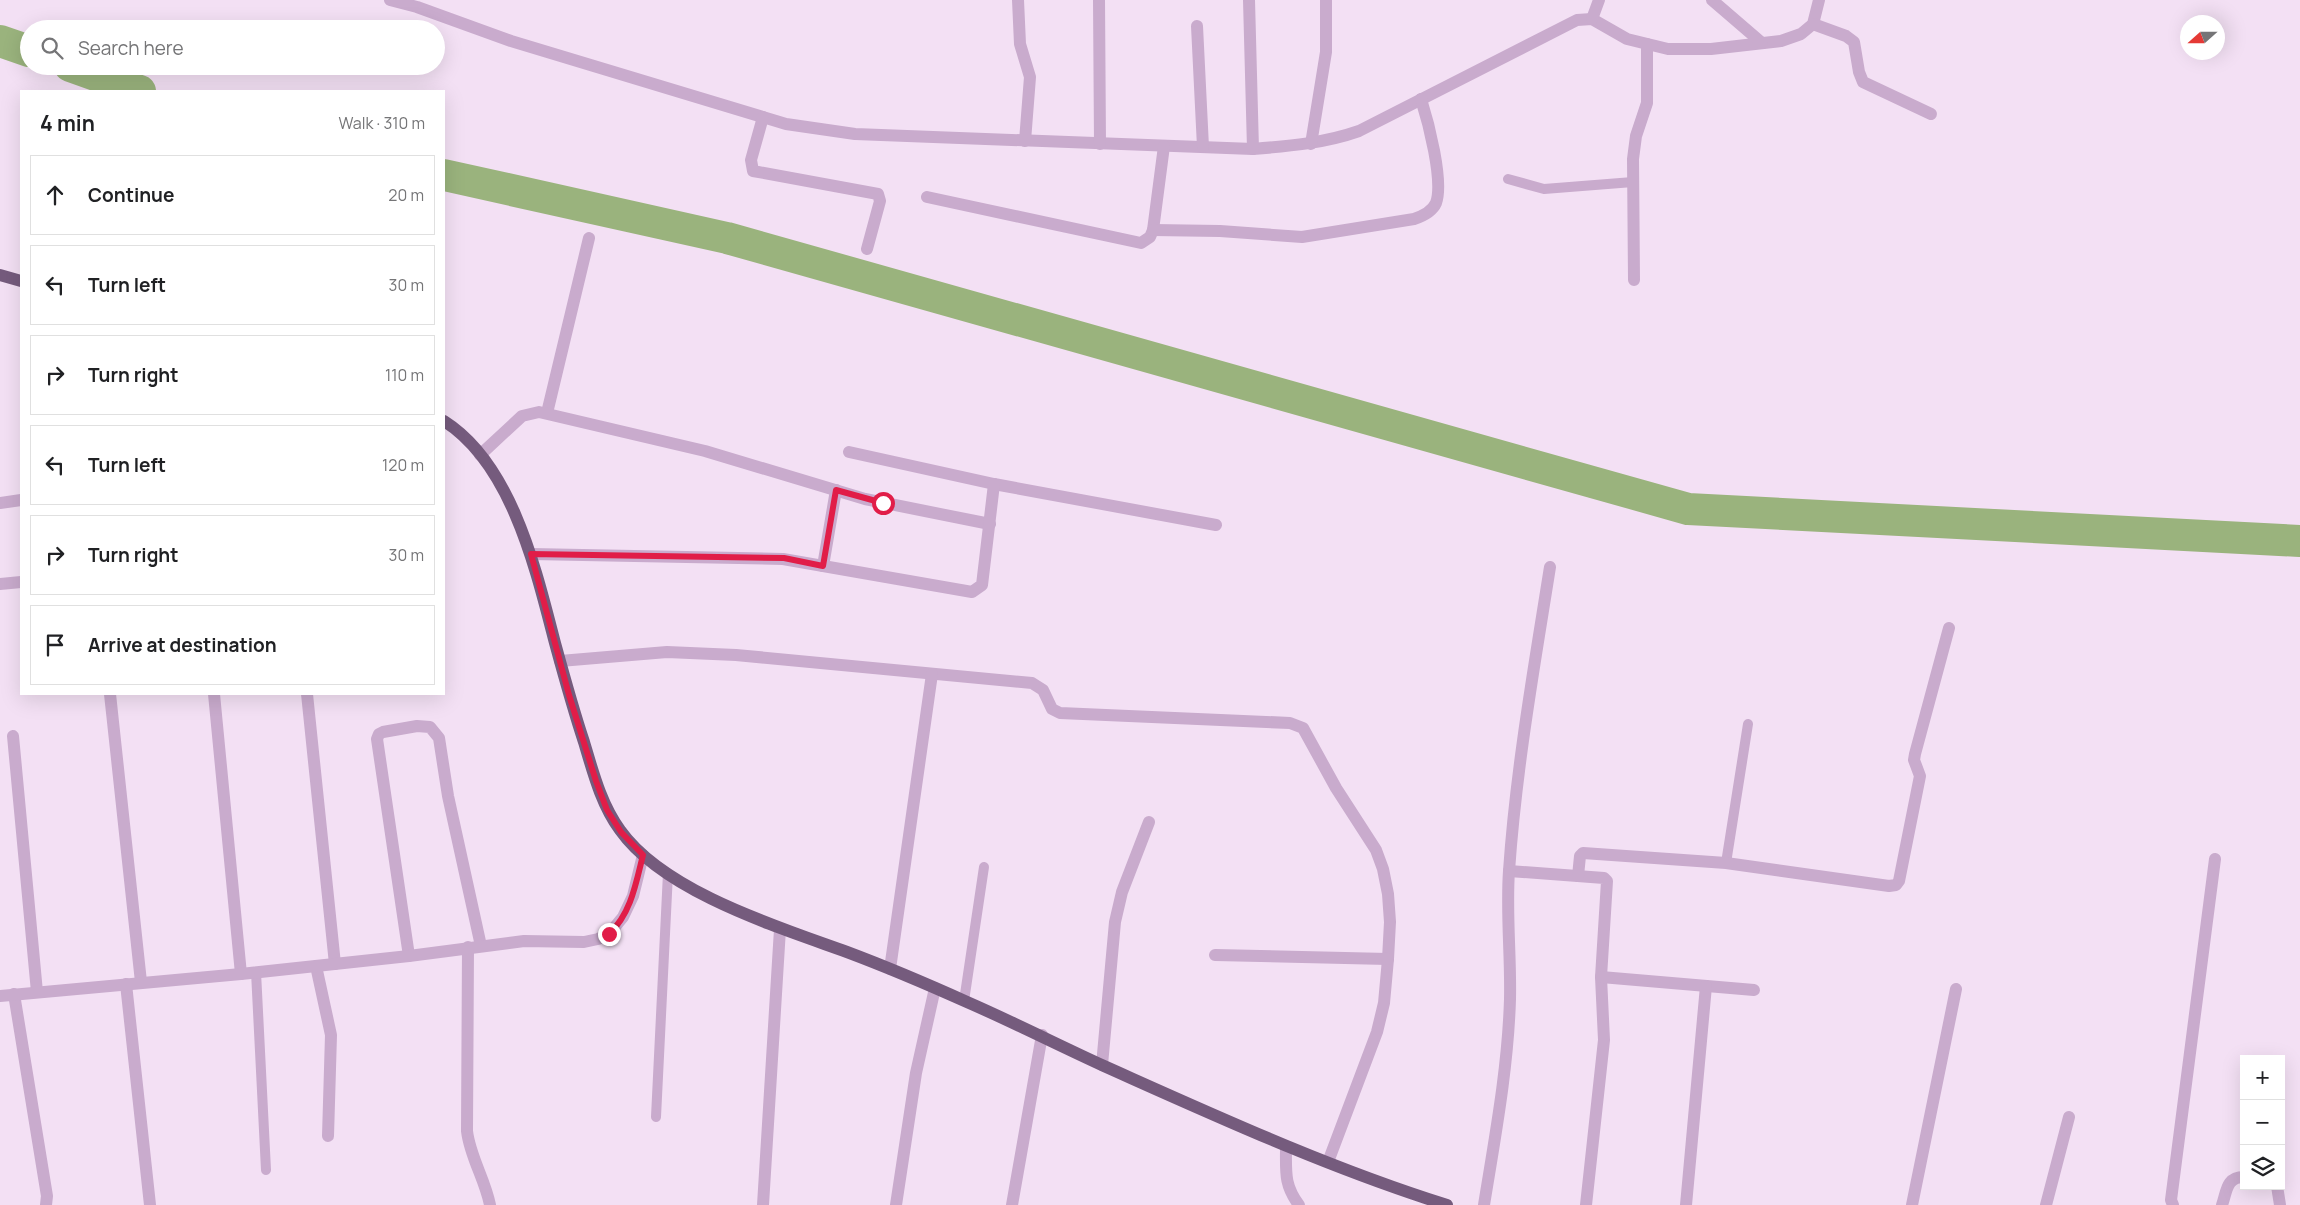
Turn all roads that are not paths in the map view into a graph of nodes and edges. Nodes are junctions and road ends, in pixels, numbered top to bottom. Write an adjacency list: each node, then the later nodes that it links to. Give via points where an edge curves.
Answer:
1 (390, 0): 9 (street)
2 (1018, 0): 18 (street, via 1020,44 1030,77)
3 (1099, 0): 19 (street)
4 (1249, 0): 23 (street)
5 (1326, 0): 20 (street, via 1326,52)
6 (1599, 0): 10 (street)
7 (1712, 0): 13 (street)
8 (1819, 0): 11 (street)
9 (420, 4): 17 (street, via 511,41)
10 (1592, 19): 14 (street); 15 (street, via 1577,20)
11 (1813, 24): 13 (street, via 1792,38); 16 (street, via 1851,38 1856,46 1863,82)
12 (1197, 26): 22 (street)
13 (1762, 43): 14 (street, via 1690,51)
14 (1647, 44): 25 (street, via 1646,103 1634,147)
15 (1420, 99): 20 (street, via 1360,131); 27 (street, via 1431,133 1437,194 1435,204 1424,216 1302,237)
16 (1931, 114)
17 (763, 117): 18 (street, via 786,124 855,134); 29 (street, via 752,160 754,171 878,194 880,201)
18 (1025, 141): 19 (street)
19 (1100, 144): 21 (street)
20 (1311, 144): 23 (street)
21 (1164, 146): 22 (street); 27 (street)
22 (1203, 147): 23 (street)
23 (1253, 149)
24 (1508, 179): 25 (lane, via 1544,189)
25 (1633, 182): 31 (street)
26 (927, 197): 27 (street, via 1135,243 1148,240)
27 (1152, 230)
28 (589, 238): 33 (street)
29 (867, 249)
30 (0, 275): 32 (main road)
31 (1634, 280)
32 (20, 281)
33 (547, 413): 36 (street, via 534,412 522,416); 38 (street, via 705,451)
34 (445, 422): 36 (main road)
35 (849, 452): 37 (street)
36 (480, 455): 43 (main road, via 493,472)
37 (994, 484): 41 (street); 42 (street)
38 (836, 490): 41 (street); 44 (street)
39 (20, 500): 40 (street)
40 (0, 503)
41 (990, 524): 44 (street, via 982,585 976,591)
42 (1216, 525)
43 (531, 554): 44 (street, via 784,558); 49 (main road)
44 (823, 566)
45 (1550, 567): 61 (street, via 1523,740)
46 (20, 582): 47 (street)
47 (0, 584)
48 (1949, 628): 59 (street, via 1915,754 1920,776 1896,885)
49 (560, 661): 50 (street, via 667,652 736,655); 57 (main road, via 607,810 621,832)
50 (932, 674): 68 (street, via 1032,683 1043,690 1052,709 1060,713 1290,723 1303,728 1327,773 1376,850 1383,869 1390,922); 71 (street)
51 (110, 695): 75 (street)
52 (214, 695): 73 (street)
53 (307, 695): 69 (street)
54 (1748, 724): 59 (lane)
55 (13, 736): 81 (street)
56 (1149, 822): 86 (street, via 1122,892 1115,922)
57 (643, 855): 62 (main road); 65 (street, via 633,896 609,934 584,942 524,941)
58 (2215, 859): 108 (street, via 2171,1200)
59 (1726, 863): 63 (street, via 1583,853)
60 (984, 868): 84 (lane)
61 (1509, 871): 63 (street); 103 (street, via 1510,998 1504,1071)
62 (668, 872): 64 (main road, via 708,897); 87 (lane)
63 (1578, 876): 74 (street, via 1607,881)
64 (780, 929): 71 (main road); 98 (street)
65 (475, 946): 67 (street); 67 (street, via 439,738 430,727 417,726 383,732 377,739); 97 (street, via 467,1131 471,1154 484,1179)
66 (1215, 955): 68 (street)
67 (409, 956): 69 (street)
68 (1388, 959): 91 (street, via 1384,1003 1377,1032)
69 (336, 964): 70 (street)
70 (316, 966): 72 (street); 89 (street, via 331,1034)
71 (890, 969): 78 (main road)
72 (256, 972): 73 (street); 92 (lane)
73 (241, 974): 75 (street)
74 (1602, 977): 77 (street); 104 (street, via 1602,1066)
75 (141, 982): 76 (street)
76 (126, 984): 81 (street); 96 (street)
77 (1706, 986): 80 (street); 105 (street)
78 (935, 988): 84 (main road); 99 (street, via 916,1073)
79 (1956, 989): 106 (street)
80 (1754, 990)
81 (37, 992): 82 (street)
82 (14, 994): 83 (street); 95 (street)
83 (0, 996)
84 (964, 1000): 85 (main road)
85 (1042, 1035): 86 (main road); 100 (street)
86 (1102, 1066): 90 (main road)
87 (656, 1117)
88 (2068, 1117): 107 (street)
89 (328, 1136)
90 (1286, 1148): 91 (main road); 101 (street, via 1286,1176 1290,1192)
91 (1328, 1162): 102 (main road)
92 (266, 1170)
93 (2240, 1177): 109 (street, via 2230,1181)
94 (2278, 1190): 110 (street)
95 (46, 1205)
96 (150, 1205)
97 (490, 1205)
98 (763, 1205)
99 (896, 1205)
100 (1012, 1205)
101 (1299, 1205)
102 (1447, 1205)
103 (1484, 1205)
104 (1586, 1205)
105 (1686, 1205)
106 (1912, 1205)
107 (2046, 1205)
108 (2173, 1205)
109 (2222, 1205)
110 (2280, 1205)

